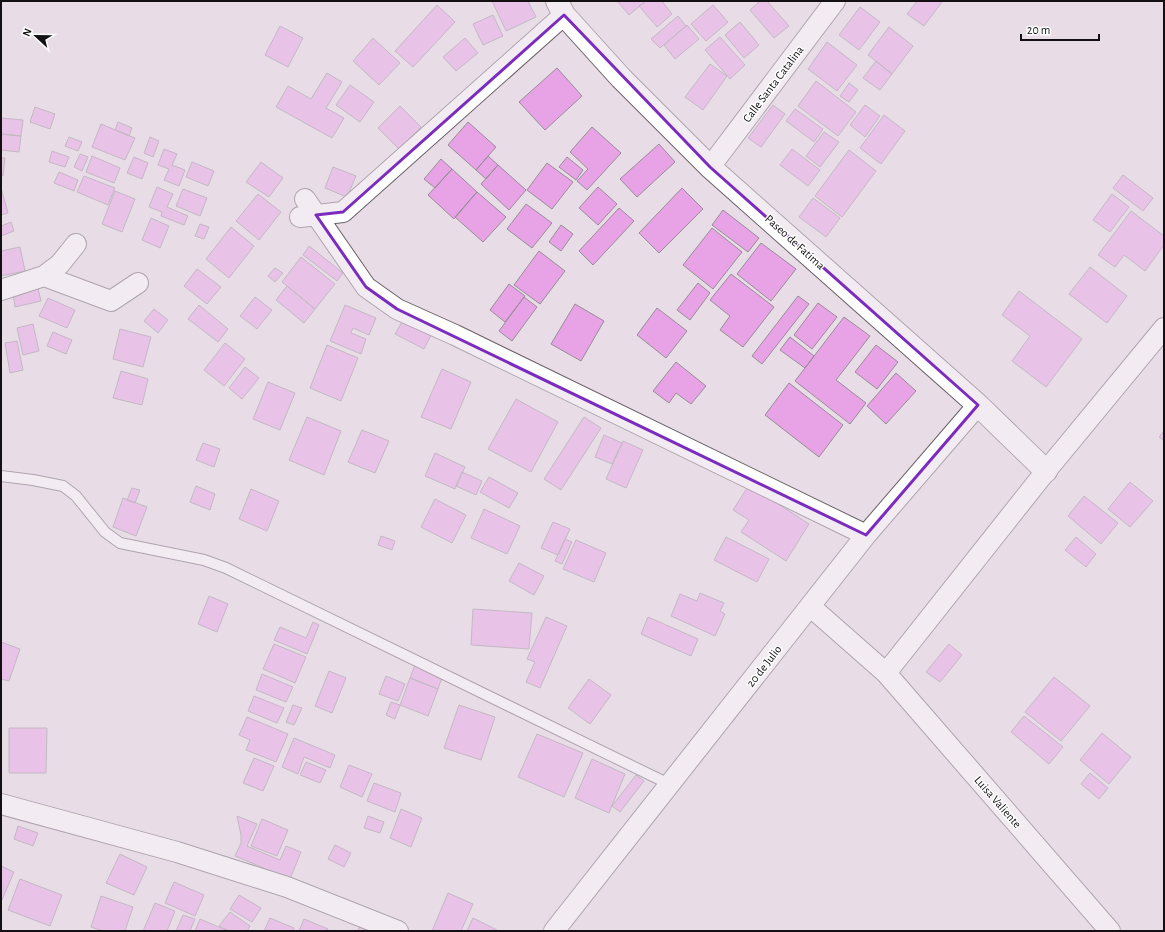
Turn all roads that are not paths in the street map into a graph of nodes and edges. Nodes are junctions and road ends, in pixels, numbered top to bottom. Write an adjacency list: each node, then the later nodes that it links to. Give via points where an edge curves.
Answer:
1 (836, 1): 3 (street, Calle Santa Catalina)
2 (561, 8): 3 (street, Paseo de Fatima, via 621,78); 12 (street, via 343,212 307,210 366,287 397,309)
3 (710, 167): 9 (street, Paseo de Fatima)
4 (76, 244): 5 (street, via 60,264)
5 (44, 276): 6 (street, via 111,301); 7 (street)
6 (138, 283)
7 (1, 290)
8 (1164, 328): 10 (street)
9 (978, 405): 10 (street, Paseo de Fatima); 12 (street, 20 de Julio)
10 (1046, 471): 14 (street)
11 (1, 476): 15 (lane, via 63,486 76,496 105,532 120,543 204,560 226,568)
12 (866, 535): 13 (street, 20 de Julio)
13 (811, 607): 14 (street, Luisa Valiente); 15 (street, 20 de Julio)
14 (886, 673): 19 (street, Luisa Valiente)
15 (671, 785): 18 (street, 20 de Julio)
16 (1, 804): 17 (street, via 177,852 280,885)
17 (398, 931)
18 (554, 931)
19 (1110, 931)

